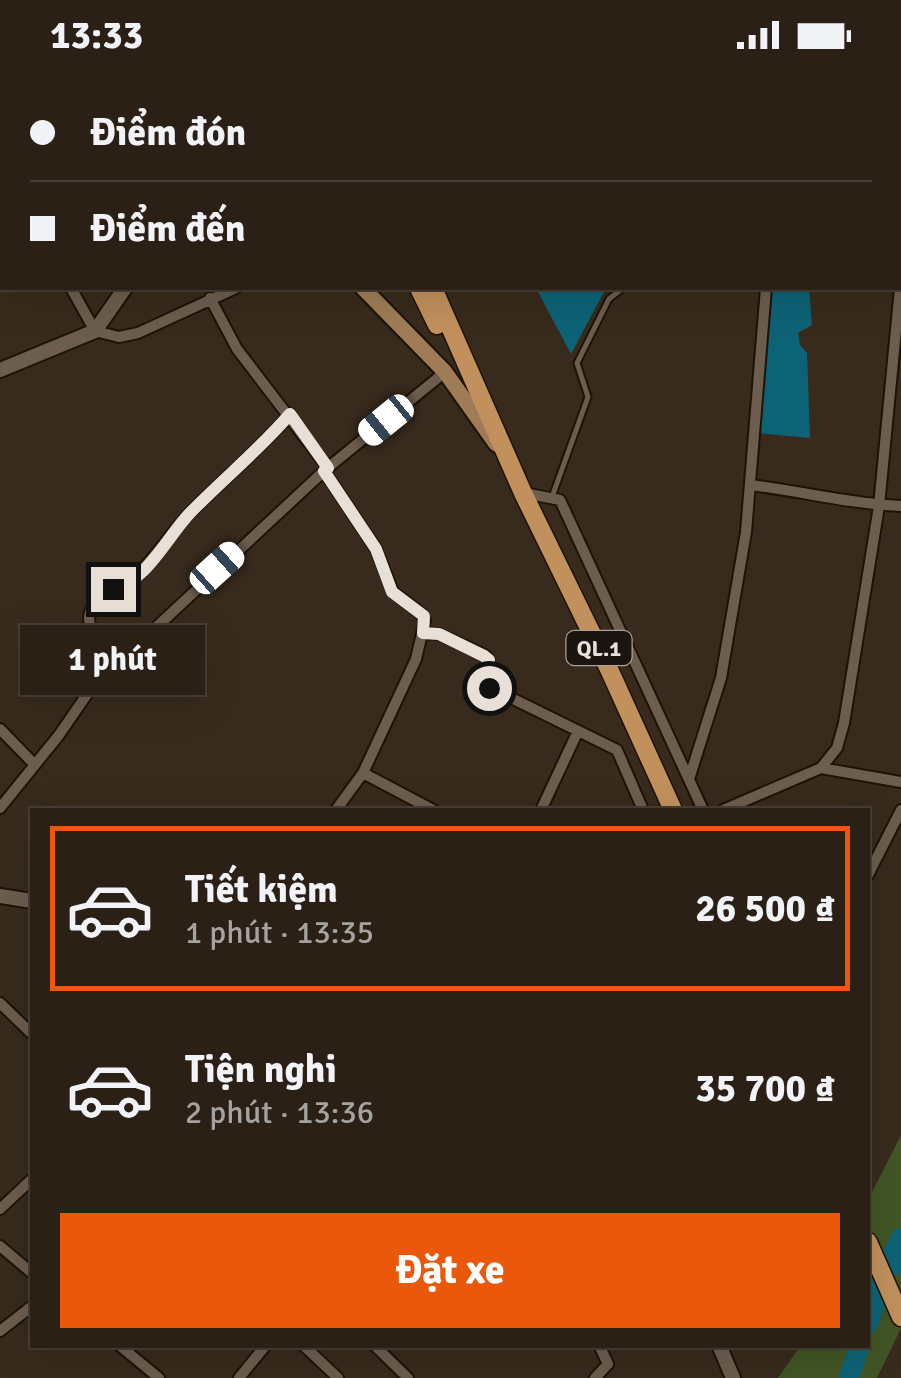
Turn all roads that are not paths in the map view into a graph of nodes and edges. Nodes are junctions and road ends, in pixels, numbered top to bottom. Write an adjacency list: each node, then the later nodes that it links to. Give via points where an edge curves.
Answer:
1 (72, 290): 11 (street)
2 (124, 290): 11 (street)
3 (231, 290): 10 (street)
4 (365, 290): 13 (main road)
5 (420, 290): 15 (highway, QL.1)
6 (434, 290): 15 (highway, QL.1)
7 (620, 290): 19 (lane, via 609,299 577,363 588,398)
8 (766, 290): 17 (street)
9 (900, 290): 20 (street)
10 (210, 298): 11 (street, via 138,333); 14 (street, via 237,349)
11 (95, 331): 12 (street)
12 (0, 370)
13 (445, 372): 15 (main road); 16 (street)
14 (290, 414): 16 (street); 23 (street, via 135,577 94,607 90,627)
15 (512, 467): 18 (highway, QL.1)
16 (326, 470): 22 (street, via 376,549 392,592 424,616); 23 (street)
17 (750, 485): 20 (street); 29 (street, via 721,678)
18 (523, 493): 19 (street); 36 (highway, QL.1)
19 (552, 497): 29 (street, via 560,500)
20 (878, 506): 21 (street); 27 (street, via 844,723)
21 (901, 506)
22 (423, 633): 25 (street, via 484,656 489,688); 28 (street)
23 (116, 664): 26 (street)
24 (0, 728): 26 (street)
25 (578, 731): 34 (street); 35 (street, via 616,750)
26 (35, 765): 31 (street)
27 (822, 768): 30 (street); 38 (street)
28 (363, 772): 32 (street); 33 (street)
29 (689, 778): 37 (street)
30 (901, 782)
31 (0, 808)
32 (337, 808)
33 (430, 808)
34 (543, 808)
35 (642, 808)
36 (672, 808)
37 (702, 808)
38 (728, 808)
39 (901, 810): 40 (street)
40 (870, 871)
41 (0, 896): 42 (street)
42 (30, 901)
43 (0, 1003): 44 (street)
44 (30, 1032)
45 (30, 1181): 46 (street)
46 (0, 1210)
47 (0, 1246): 49 (street)
48 (870, 1246): 51 (highway)
49 (30, 1271)
50 (30, 1308): 52 (street)
51 (901, 1316)
52 (0, 1331)
53 (123, 1348): 59 (street)
54 (259, 1348): 60 (street)
55 (307, 1348): 61 (street)
56 (377, 1348): 62 (street)
57 (601, 1348): 63 (street, via 608,1364)
58 (721, 1348): 64 (street)
59 (159, 1378)
60 (240, 1378)
61 (338, 1378)
62 (408, 1378)
63 (595, 1378)
64 (733, 1378)

